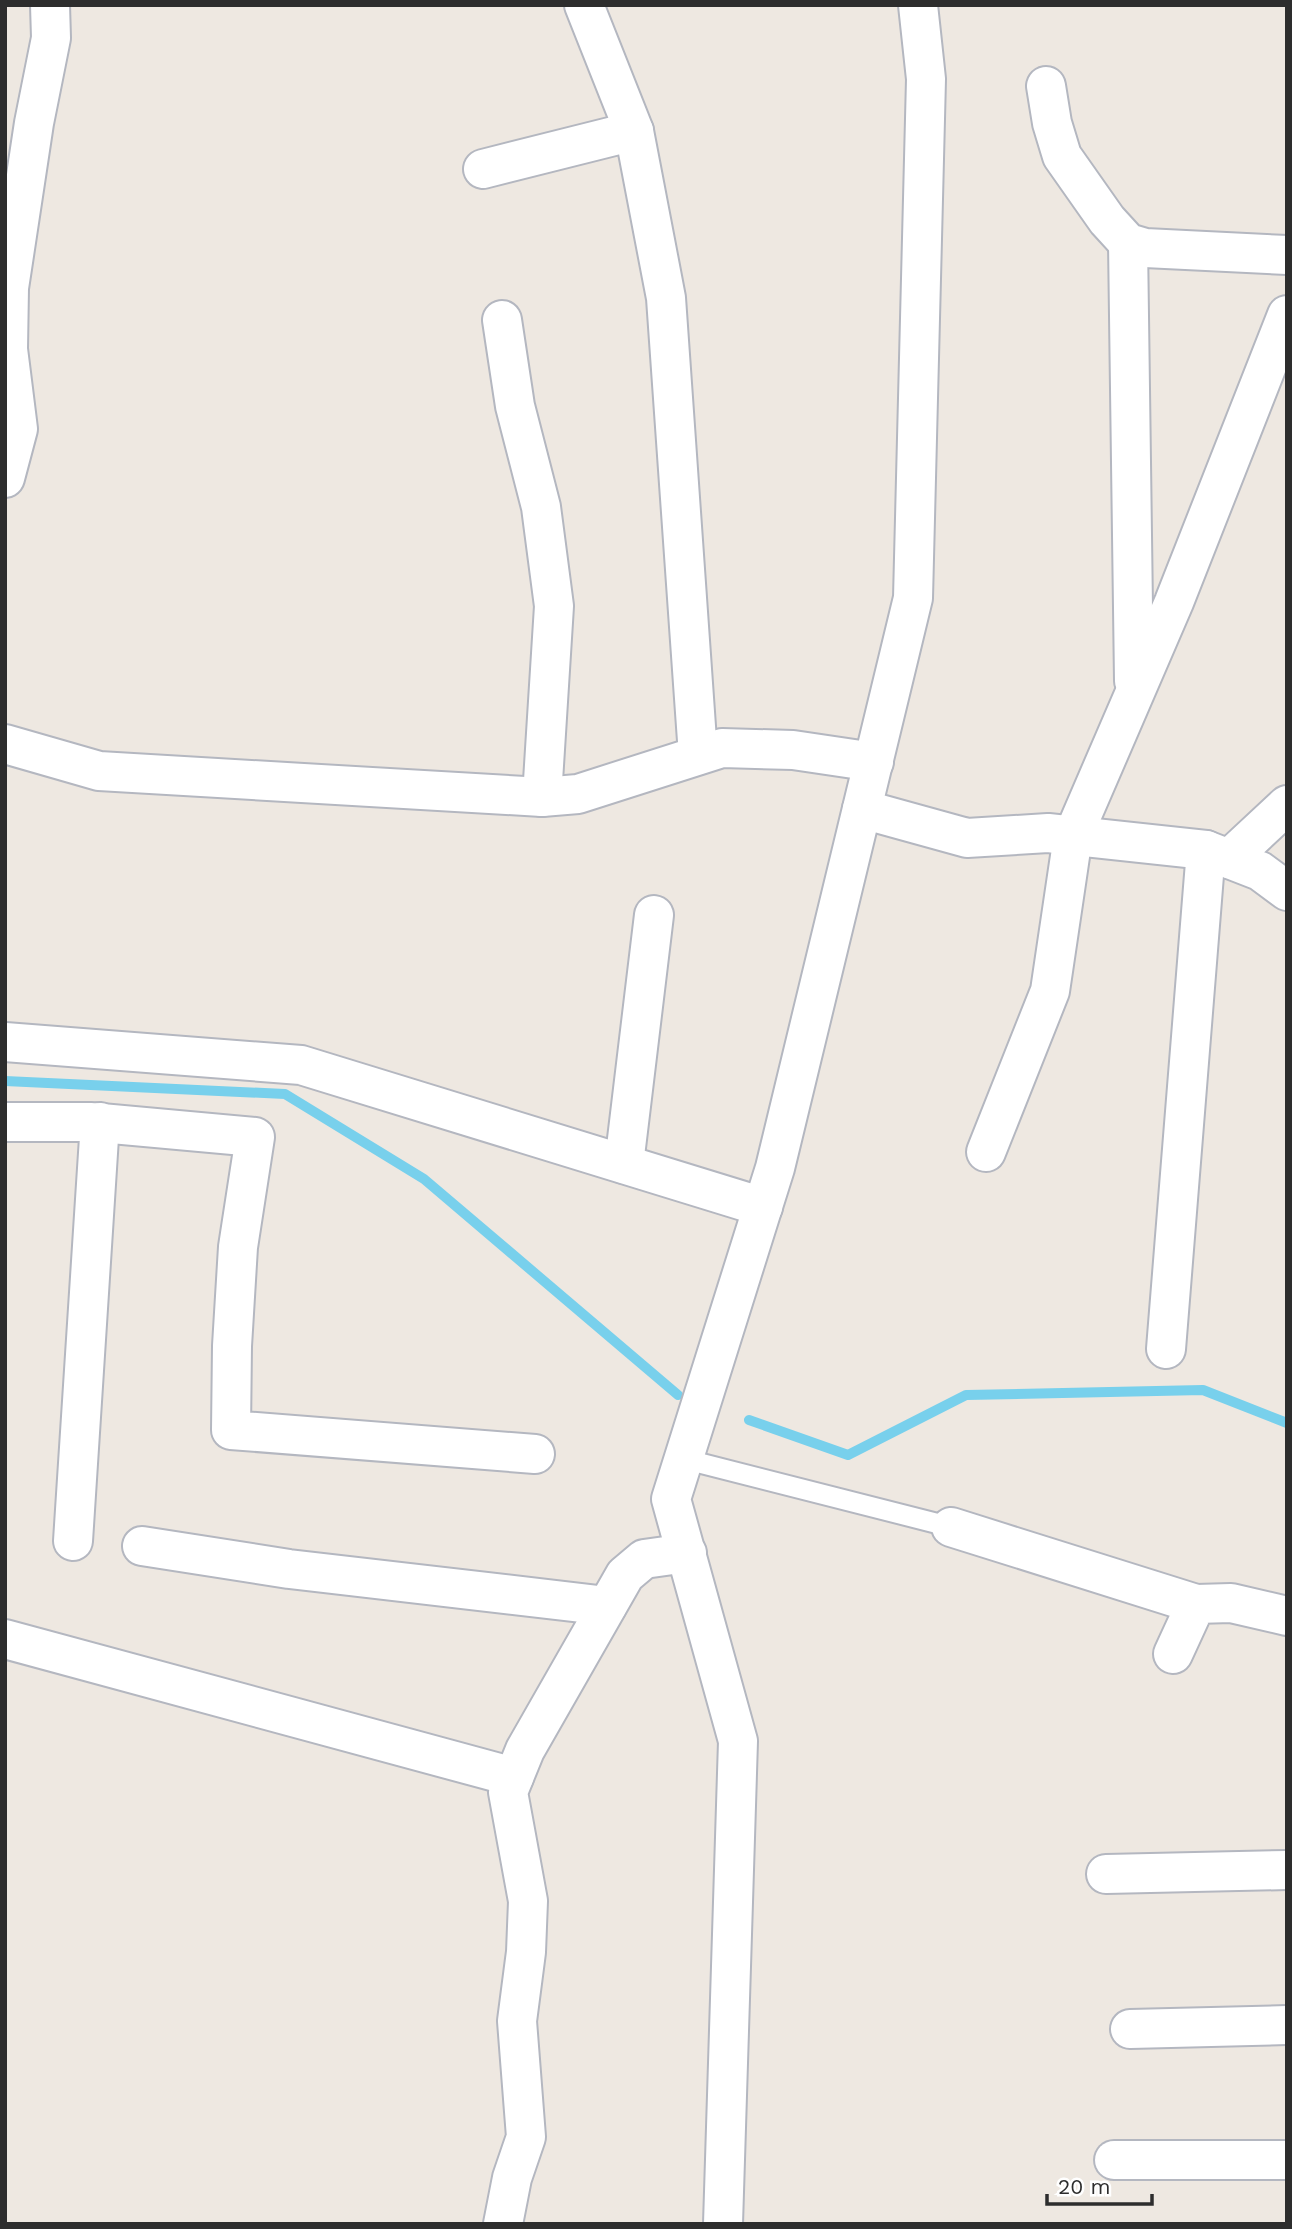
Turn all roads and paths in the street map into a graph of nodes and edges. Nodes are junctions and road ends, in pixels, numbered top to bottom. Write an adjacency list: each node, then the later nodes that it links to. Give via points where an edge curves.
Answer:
1 (50, 5): 7 (street, via 51,38)
2 (584, 5): 5 (street)
3 (918, 5): 16 (street, via 926,79 913,598)
4 (1046, 86): 8 (street, via 1062,156)
5 (635, 131): 6 (street); 15 (street, via 666,298)
6 (483, 169)
7 (14, 201): 12 (street, via 8,337 18,429)
8 (1128, 243): 9 (street, via 1145,248); 13 (street)
9 (1287, 255)
10 (1287, 314): 13 (street)
11 (502, 320): 17 (street, via 514,406 541,507 554,606)
12 (5, 478)
13 (1134, 694): 20 (street)
14 (5, 744): 17 (street, via 99,771)
15 (698, 755): 16 (street, via 722,748 793,750); 17 (street, via 578,794)
16 (874, 762): 19 (street)
17 (542, 797)
18 (1287, 805): 21 (street)
19 (862, 810): 20 (street, via 967,838); 29 (street)
20 (1073, 836): 21 (street); 27 (street, via 1050,991)
21 (1218, 855): 22 (street, via 1260,871); 30 (street)
22 (1287, 891)
23 (654, 915): 28 (street)
24 (5, 1042): 28 (street, via 301,1065)
25 (5, 1122): 26 (street)
26 (100, 1122): 31 (street, via 256,1137 238,1247 231,1430); 34 (street)
27 (986, 1152)
28 (624, 1164): 29 (street)
29 (763, 1207): 32 (street)
30 (1166, 1349)
31 (535, 1454)
32 (684, 1459): 33 (lane); 36 (street, via 671,1499)
33 (951, 1527): 37 (street)
34 (73, 1541)
35 (142, 1546): 38 (street, via 289,1569)
36 (687, 1553): 38 (street, via 644,1559 625,1575); 50 (street, via 738,1741)
37 (1196, 1604): 39 (street, via 1231,1603); 41 (street)
38 (607, 1606): 42 (street)
39 (1287, 1616)
40 (5, 1639): 42 (street)
41 (1173, 1654)
42 (514, 1777): 49 (street, via 508,1793 528,1901 517,2021 526,2137)
43 (1287, 1870): 44 (street)
44 (1106, 1874)
45 (1287, 2025): 46 (street)
46 (1130, 2029)
47 (1114, 2160): 48 (street)
48 (1287, 2160)
49 (503, 2224)
50 (723, 2224)

